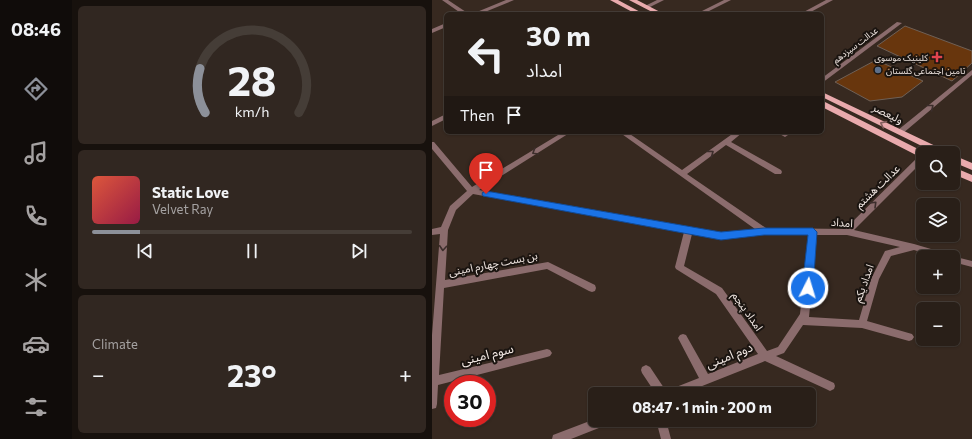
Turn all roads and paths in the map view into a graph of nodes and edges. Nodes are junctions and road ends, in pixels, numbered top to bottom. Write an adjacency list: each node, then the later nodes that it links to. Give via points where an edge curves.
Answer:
1 (445, 0): 9 (street)
2 (511, 0): 10 (street)
3 (613, 0): 11 (main road)
4 (632, 0): 8 (main road)
5 (661, 0): 8 (street)
6 (728, 0): 13 (street)
7 (830, 0): 14 (street)
8 (646, 7): 12 (main road)
9 (463, 12)
10 (480, 12)
11 (638, 12)
12 (657, 12)
13 (703, 12)
14 (807, 12)
15 (899, 23): 19 (street, عدالت سیزدهم)
16 (444, 26): 17 (street)
17 (432, 31)
18 (972, 72): 24 (street, one-way to 18)
19 (824, 79)
20 (824, 95): 24 (main road, ولیعصر, one-way to 20)
21 (824, 105): 31 (main road, ولیعصر)
22 (444, 117): 23 (street)
23 (432, 124)
24 (900, 132): 30 (main road, ولیعصر)
25 (565, 134): 39 (street, one-way to 39)
26 (625, 134): 37 (street)
27 (737, 134): 28 (street)
28 (726, 142): 35 (street); 37 (street, one-way to 28)
29 (432, 144): 39 (street)
30 (929, 146)
31 (916, 152)
32 (960, 161): 34 (main road)
33 (916, 163): 45 (street, عدالت هشتم, one-way to 33)
34 (972, 167)
35 (778, 172)
36 (960, 173): 38 (main road)
37 (682, 174): 42 (street)
38 (972, 179)
39 (471, 191): 40 (street, via 453,208); 41 (street, امداد)
40 (444, 230): 43 (street); 50 (street, one-way to 50)
41 (689, 230): 42 (street, امداد, via 721,236); 57 (street, امداد پنجم, via 678,267 719,291)
42 (764, 231): 44 (street, امداد)
43 (432, 232)
44 (813, 232): 45 (street, امداد); 52 (street)
45 (846, 232): 46 (street, امداد)
46 (914, 247): 47 (street, امداد); 53 (street, امداد یکم, via 888,253 875,279)
47 (924, 250)
48 (960, 260): 49 (street)
49 (972, 264)
50 (440, 285): 51 (street, بن بست چهارم امینی, via 548,264); 60 (street)
51 (592, 288)
52 (803, 318): 53 (street); 57 (street, دوم امینی, via 781,350)
53 (862, 324): 54 (street)
54 (909, 337)
55 (684, 338): 59 (street)
56 (547, 353): 60 (street, سوم امینی)
57 (765, 356): 59 (street, دوم امینی); 61 (street, امداد پنجم)
58 (646, 370): 62 (street)
59 (706, 380): 63 (street, دوم امینی)
60 (434, 381): 64 (street)
61 (830, 386)
62 (657, 387)
63 (688, 387)
64 (432, 404)
65 (588, 427): 67 (street)
66 (663, 427): 68 (street)
67 (557, 439)
68 (666, 439)

